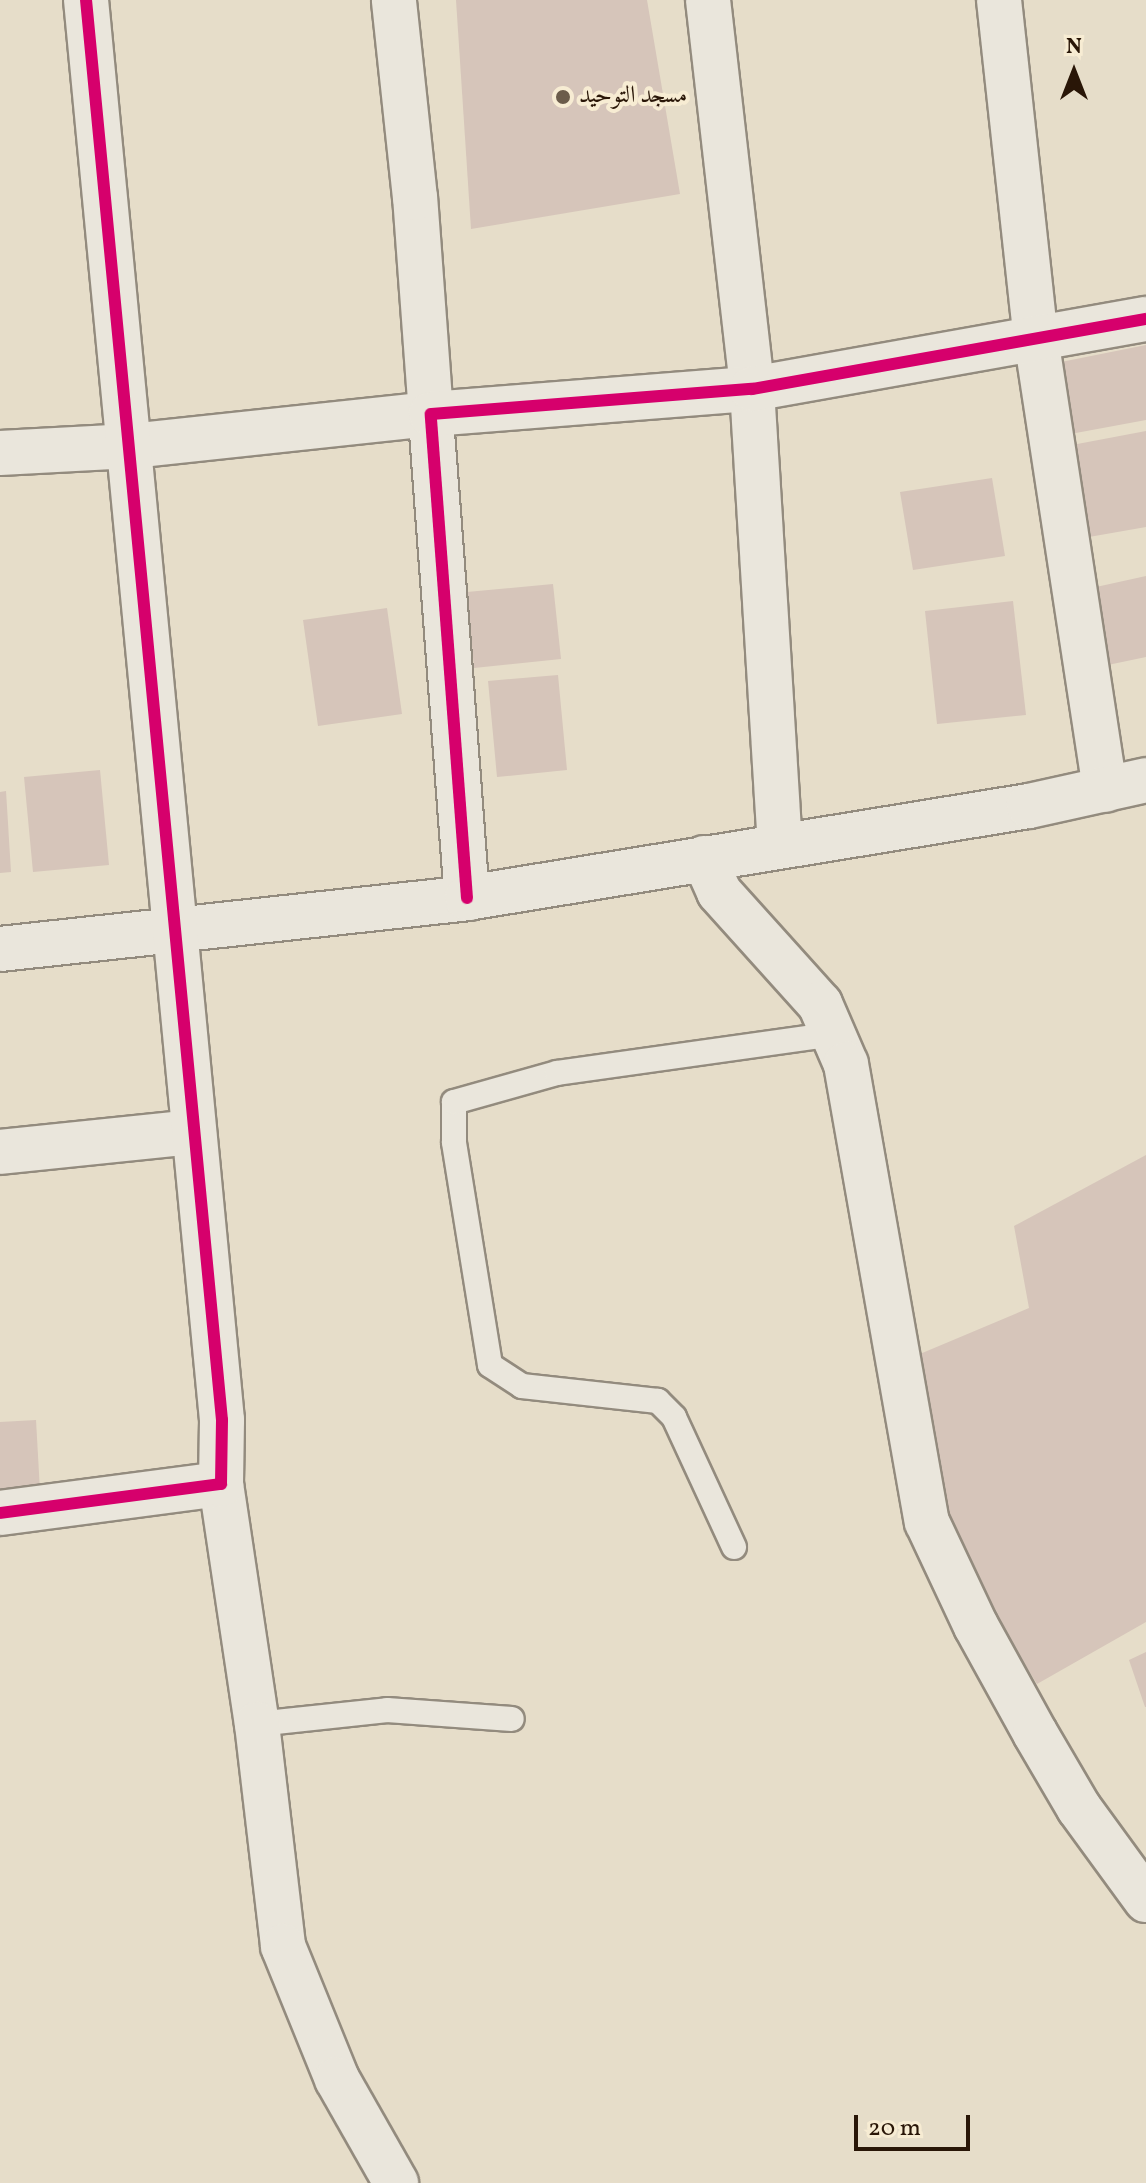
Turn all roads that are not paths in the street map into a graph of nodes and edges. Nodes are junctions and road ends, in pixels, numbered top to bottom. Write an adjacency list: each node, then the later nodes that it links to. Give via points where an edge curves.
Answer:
1 (86, 0): 9 (street)
2 (394, 0): 8 (street)
3 (708, 0): 7 (street)
4 (999, 0): 6 (street)
5 (1146, 319): 6 (street)
6 (1036, 338): 7 (street); 11 (street)
7 (752, 389): 8 (street); 12 (street)
8 (431, 414): 9 (street); 14 (street)
9 (131, 446): 10 (street); 15 (street)
10 (0, 453)
11 (1126, 785): 12 (street, via 1029,806)
12 (780, 844): 13 (street)
13 (704, 858): 14 (street); 17 (street, via 719,892 820,1004)
14 (467, 898): 15 (street)
15 (177, 932): 16 (street); 18 (street)
16 (0, 949)
17 (834, 1034): 22 (lane, via 557,1073 454,1102 454,1142 490,1365 522,1386 658,1401 674,1417); 25 (street, via 846,1064 927,1522 1035,1733 1079,1808)
18 (194, 1132): 19 (street); 20 (street, via 222,1420)
19 (0, 1152)
20 (221, 1484): 21 (street); 24 (street)
21 (0, 1513)
22 (734, 1547)
23 (512, 1719): 24 (lane, via 387,1710)
24 (257, 1724): 26 (street, via 283,1946 337,2079)
25 (1146, 1900)
26 (396, 2183)

